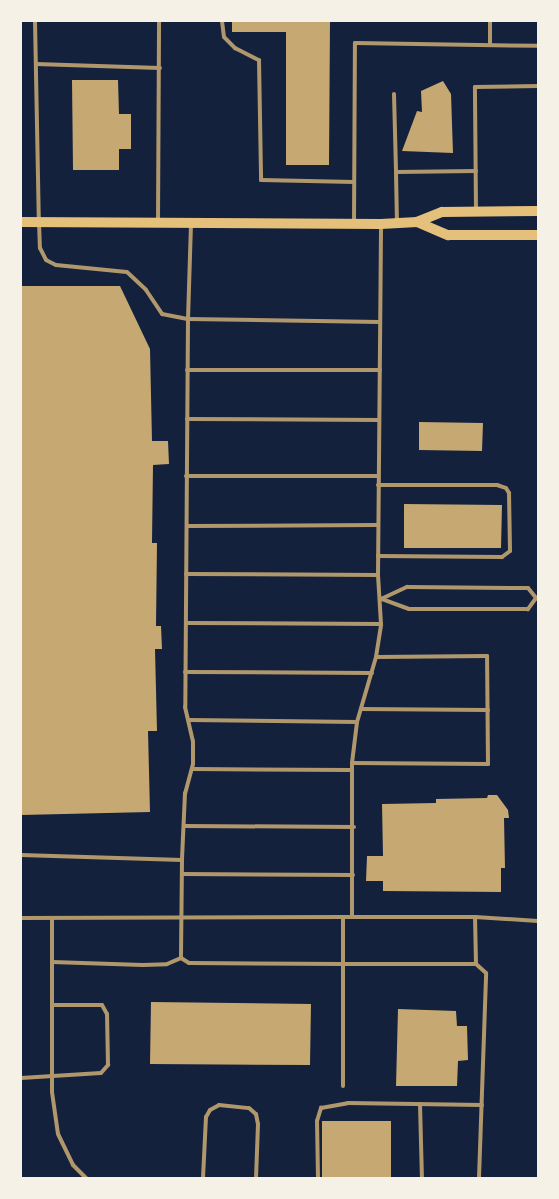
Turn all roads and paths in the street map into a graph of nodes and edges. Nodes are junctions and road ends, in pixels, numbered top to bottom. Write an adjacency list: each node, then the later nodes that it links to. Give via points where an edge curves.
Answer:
1 (36, 21): 7 (lane)
2 (160, 21): 8 (lane)
3 (222, 21): 13 (lane, via 224,37 235,48 259,60 261,180)
4 (490, 21): 5 (lane)
5 (490, 45): 6 (lane); 13 (lane, via 356,43)
6 (538, 46)
7 (36, 64): 8 (lane); 17 (lane)
8 (160, 68): 18 (lane)
9 (538, 86): 11 (lane, via 475,87)
10 (394, 94): 12 (lane)
11 (476, 171): 12 (lane); 15 (lane)
12 (396, 172): 21 (lane)
13 (354, 182): 22 (lane)
14 (538, 211): 15 (main road)
15 (476, 212): 19 (main road, via 442,212)
16 (21, 222): 17 (main road)
17 (39, 222): 18 (main road); 25 (lane, via 40,248 46,260 56,265 127,272 146,290 162,314)
18 (158, 222): 20 (main road)
19 (417, 222): 21 (main road); 24 (main road, via 448,235)
20 (191, 223): 22 (main road); 25 (lane)
21 (398, 223): 23 (main road)
22 (354, 224): 23 (main road)
23 (381, 224): 26 (lane)
24 (538, 235)
25 (188, 320): 26 (lane); 27 (lane)
26 (380, 322): 28 (lane)
27 (187, 370): 28 (lane); 29 (lane)
28 (380, 370): 30 (lane)
29 (186, 419): 30 (lane); 31 (lane)
30 (379, 420): 32 (lane)
31 (186, 476): 32 (lane); 35 (lane)
32 (378, 476): 33 (lane)
33 (378, 485): 34 (lane); 36 (lane, via 497,484 506,488 509,493 510,551 502,557)
34 (378, 525): 35 (lane); 36 (lane)
35 (186, 526): 37 (lane)
36 (378, 556): 38 (lane)
37 (186, 574): 38 (lane); 41 (lane)
38 (378, 574): 40 (lane)
39 (537, 598): 40 (lane, via 528,609 408,609); 40 (lane, via 528,588 407,587)
40 (381, 599): 42 (lane)
41 (186, 622): 42 (lane); 44 (lane)
42 (381, 624): 43 (lane)
43 (376, 657): 45 (lane); 47 (lane, via 487,656)
44 (185, 672): 45 (lane); 48 (lane, via 185,706)
45 (372, 673): 46 (lane)
46 (361, 709): 47 (lane); 49 (lane)
47 (488, 710): 50 (lane, via 488,764)
48 (189, 720): 49 (lane); 51 (lane)
49 (357, 722): 50 (lane)
50 (352, 764): 52 (lane)
51 (192, 769): 52 (lane); 53 (lane, via 185,793)
52 (351, 770): 54 (lane)
53 (184, 826): 54 (lane); 56 (lane)
54 (354, 827): 58 (lane)
55 (21, 855): 56 (lane)
56 (182, 860): 57 (lane)
57 (182, 874): 58 (lane); 64 (lane)
58 (353, 875): 60 (lane)
59 (343, 917): 60 (lane); 64 (lane); 68 (lane)
60 (352, 917): 61 (lane)
61 (475, 917): 65 (lane); 69 (lane)
62 (21, 918): 63 (lane)
63 (52, 918): 64 (lane); 67 (lane)
64 (182, 918): 66 (lane)
65 (538, 921)
66 (181, 958): 67 (lane, via 167,964 143,965); 68 (lane, via 189,964)
67 (52, 962): 70 (lane)
68 (343, 964): 69 (lane); 73 (lane)
69 (476, 964): 75 (lane, via 486,973)
70 (52, 1005): 72 (lane); 72 (lane, via 102,1006 107,1014 108,1065 102,1073 80,1072)
71 (21, 1078): 72 (lane)
72 (52, 1078): 76 (lane, via 58,1134 73,1165)
73 (343, 1086)
74 (420, 1104): 75 (lane); 79 (lane, via 348,1103 321,1108 317,1121); 80 (lane)
75 (482, 1105): 81 (lane)
76 (86, 1178)
77 (203, 1178): 78 (lane, via 206,1117 219,1105 249,1108 256,1114)
78 (256, 1178)
79 (318, 1178)
80 (422, 1178)
81 (479, 1178)

